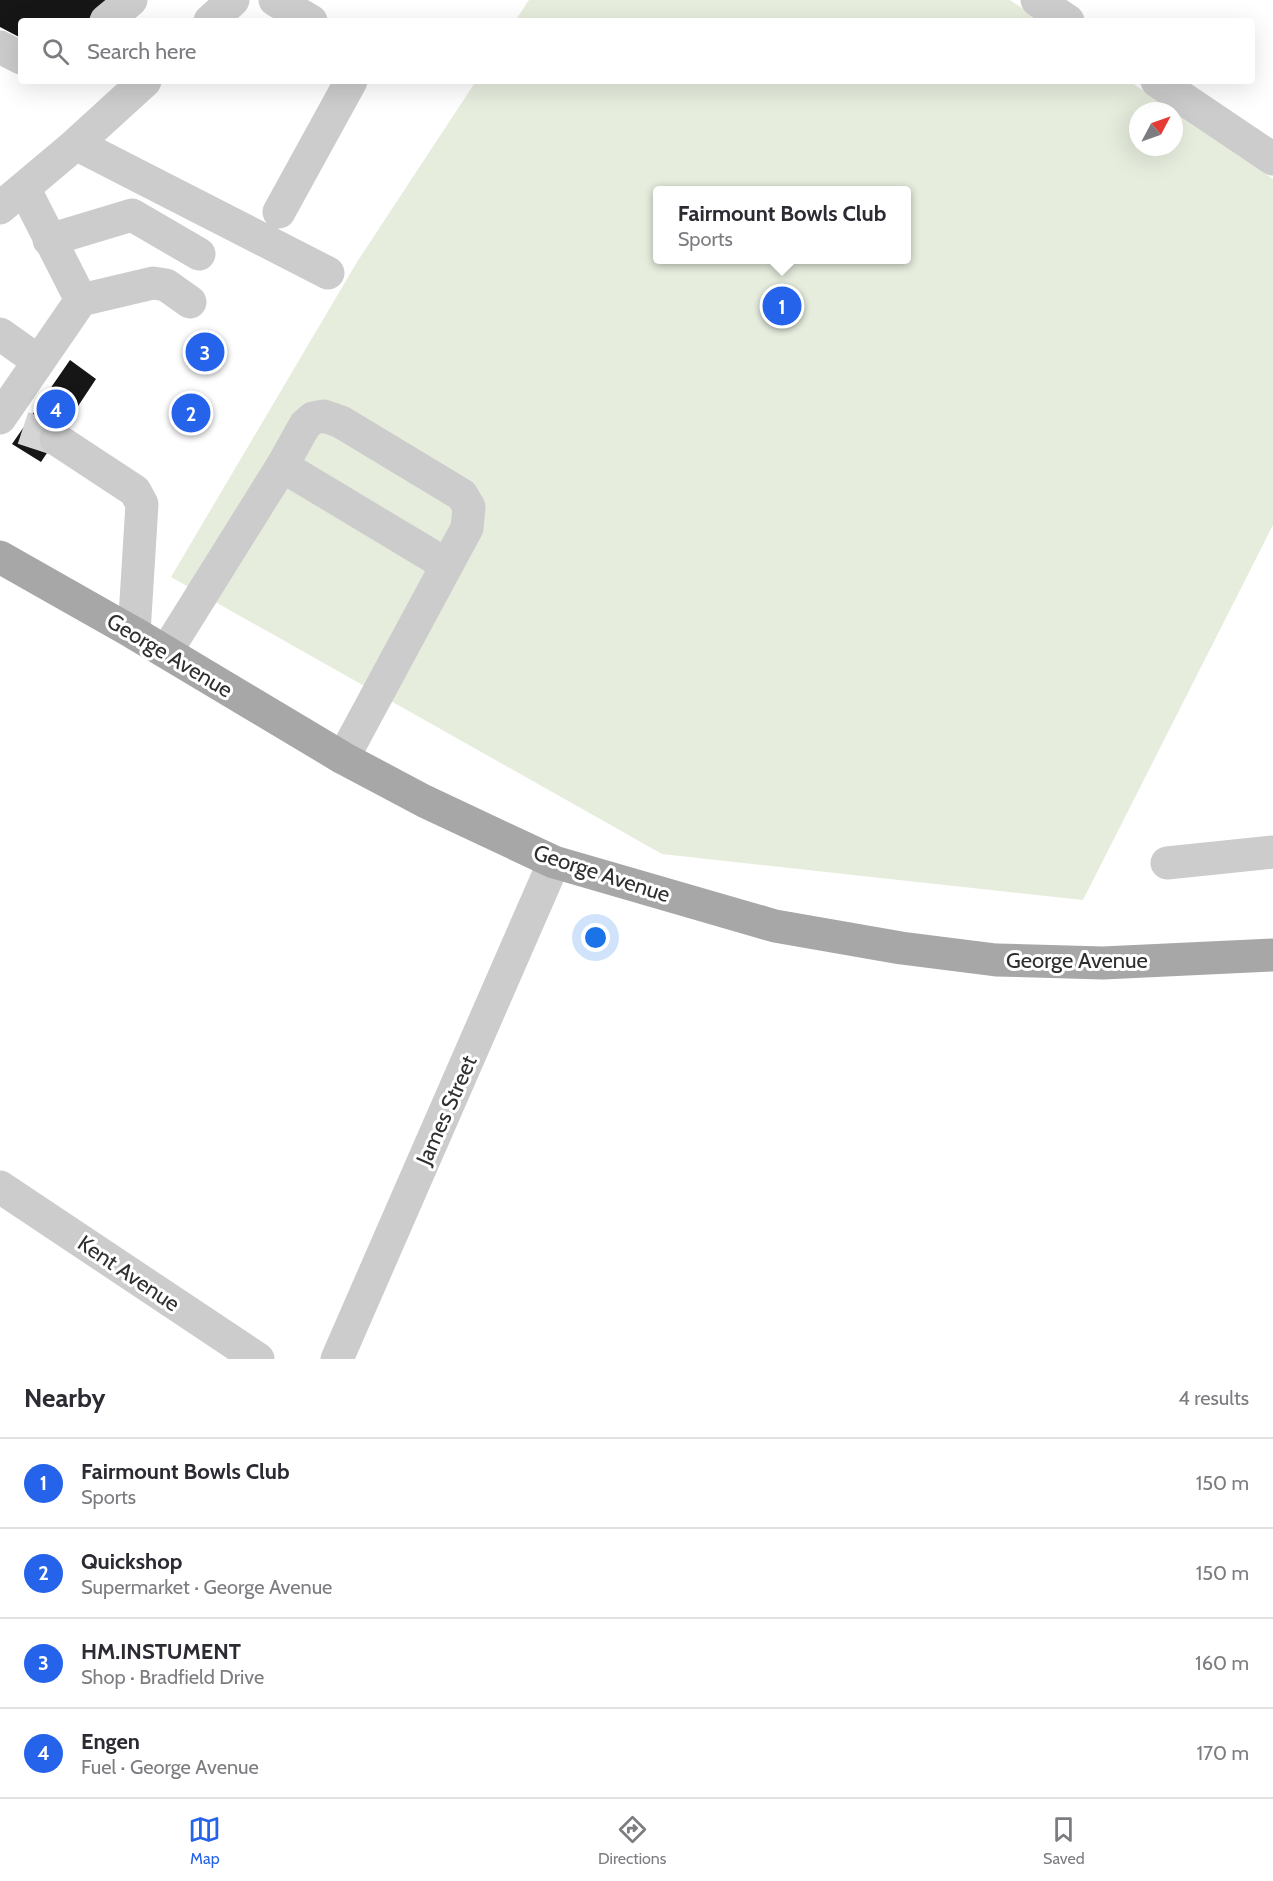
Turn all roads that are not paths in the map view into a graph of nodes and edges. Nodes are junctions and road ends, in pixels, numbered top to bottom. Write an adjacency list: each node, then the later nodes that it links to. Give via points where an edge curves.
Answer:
1 (130, 0): 6 (street)
2 (233, 0): 7 (street)
3 (274, 0): 8 (street)
4 (329, 0): 9 (street)
5 (1037, 0): 10 (street)
6 (109, 18)
7 (213, 18)
8 (306, 18)
9 (320, 18)
10 (1064, 18)
11 (0, 47): 12 (street)
12 (18, 56)
13 (142, 84): 16 (street)
14 (349, 84): 20 (street)
15 (1161, 84): 17 (street)
16 (76, 144): 18 (street); 19 (street)
17 (1273, 159)
18 (7, 200): 22 (street)
19 (188, 202): 21 (street); 24 (street)
20 (279, 212)
21 (167, 237): 22 (street, via 132,215); 23 (street)
22 (49, 240): 25 (street)
23 (198, 254)
24 (328, 273)
25 (81, 300): 26 (street, via 153,284 166,285); 28 (street)
26 (190, 302)
27 (0, 334): 28 (street)
28 (38, 361): 29 (street)
29 (8, 424)
30 (56, 439): 34 (street, via 135,491 142,504)
31 (282, 466): 33 (street); 33 (street, via 313,418 324,416 341,422 462,495 469,507 467,528); 35 (street)
32 (0, 557): 34 (main road, George Avenue)
33 (447, 565): 36 (street)
34 (134, 633): 35 (main road, George Avenue)
35 (166, 652): 36 (main road, George Avenue)
36 (343, 758): 38 (main road, George Avenue)
37 (1273, 852): 39 (street)
38 (554, 862): 40 (main road, George Avenue, via 775,926 901,948 996,960 1103,963); 43 (street, James Street)
39 (1167, 863)
40 (1273, 955)
41 (0, 1187): 42 (street, Kent Avenue)
42 (258, 1359)
43 (337, 1359)

